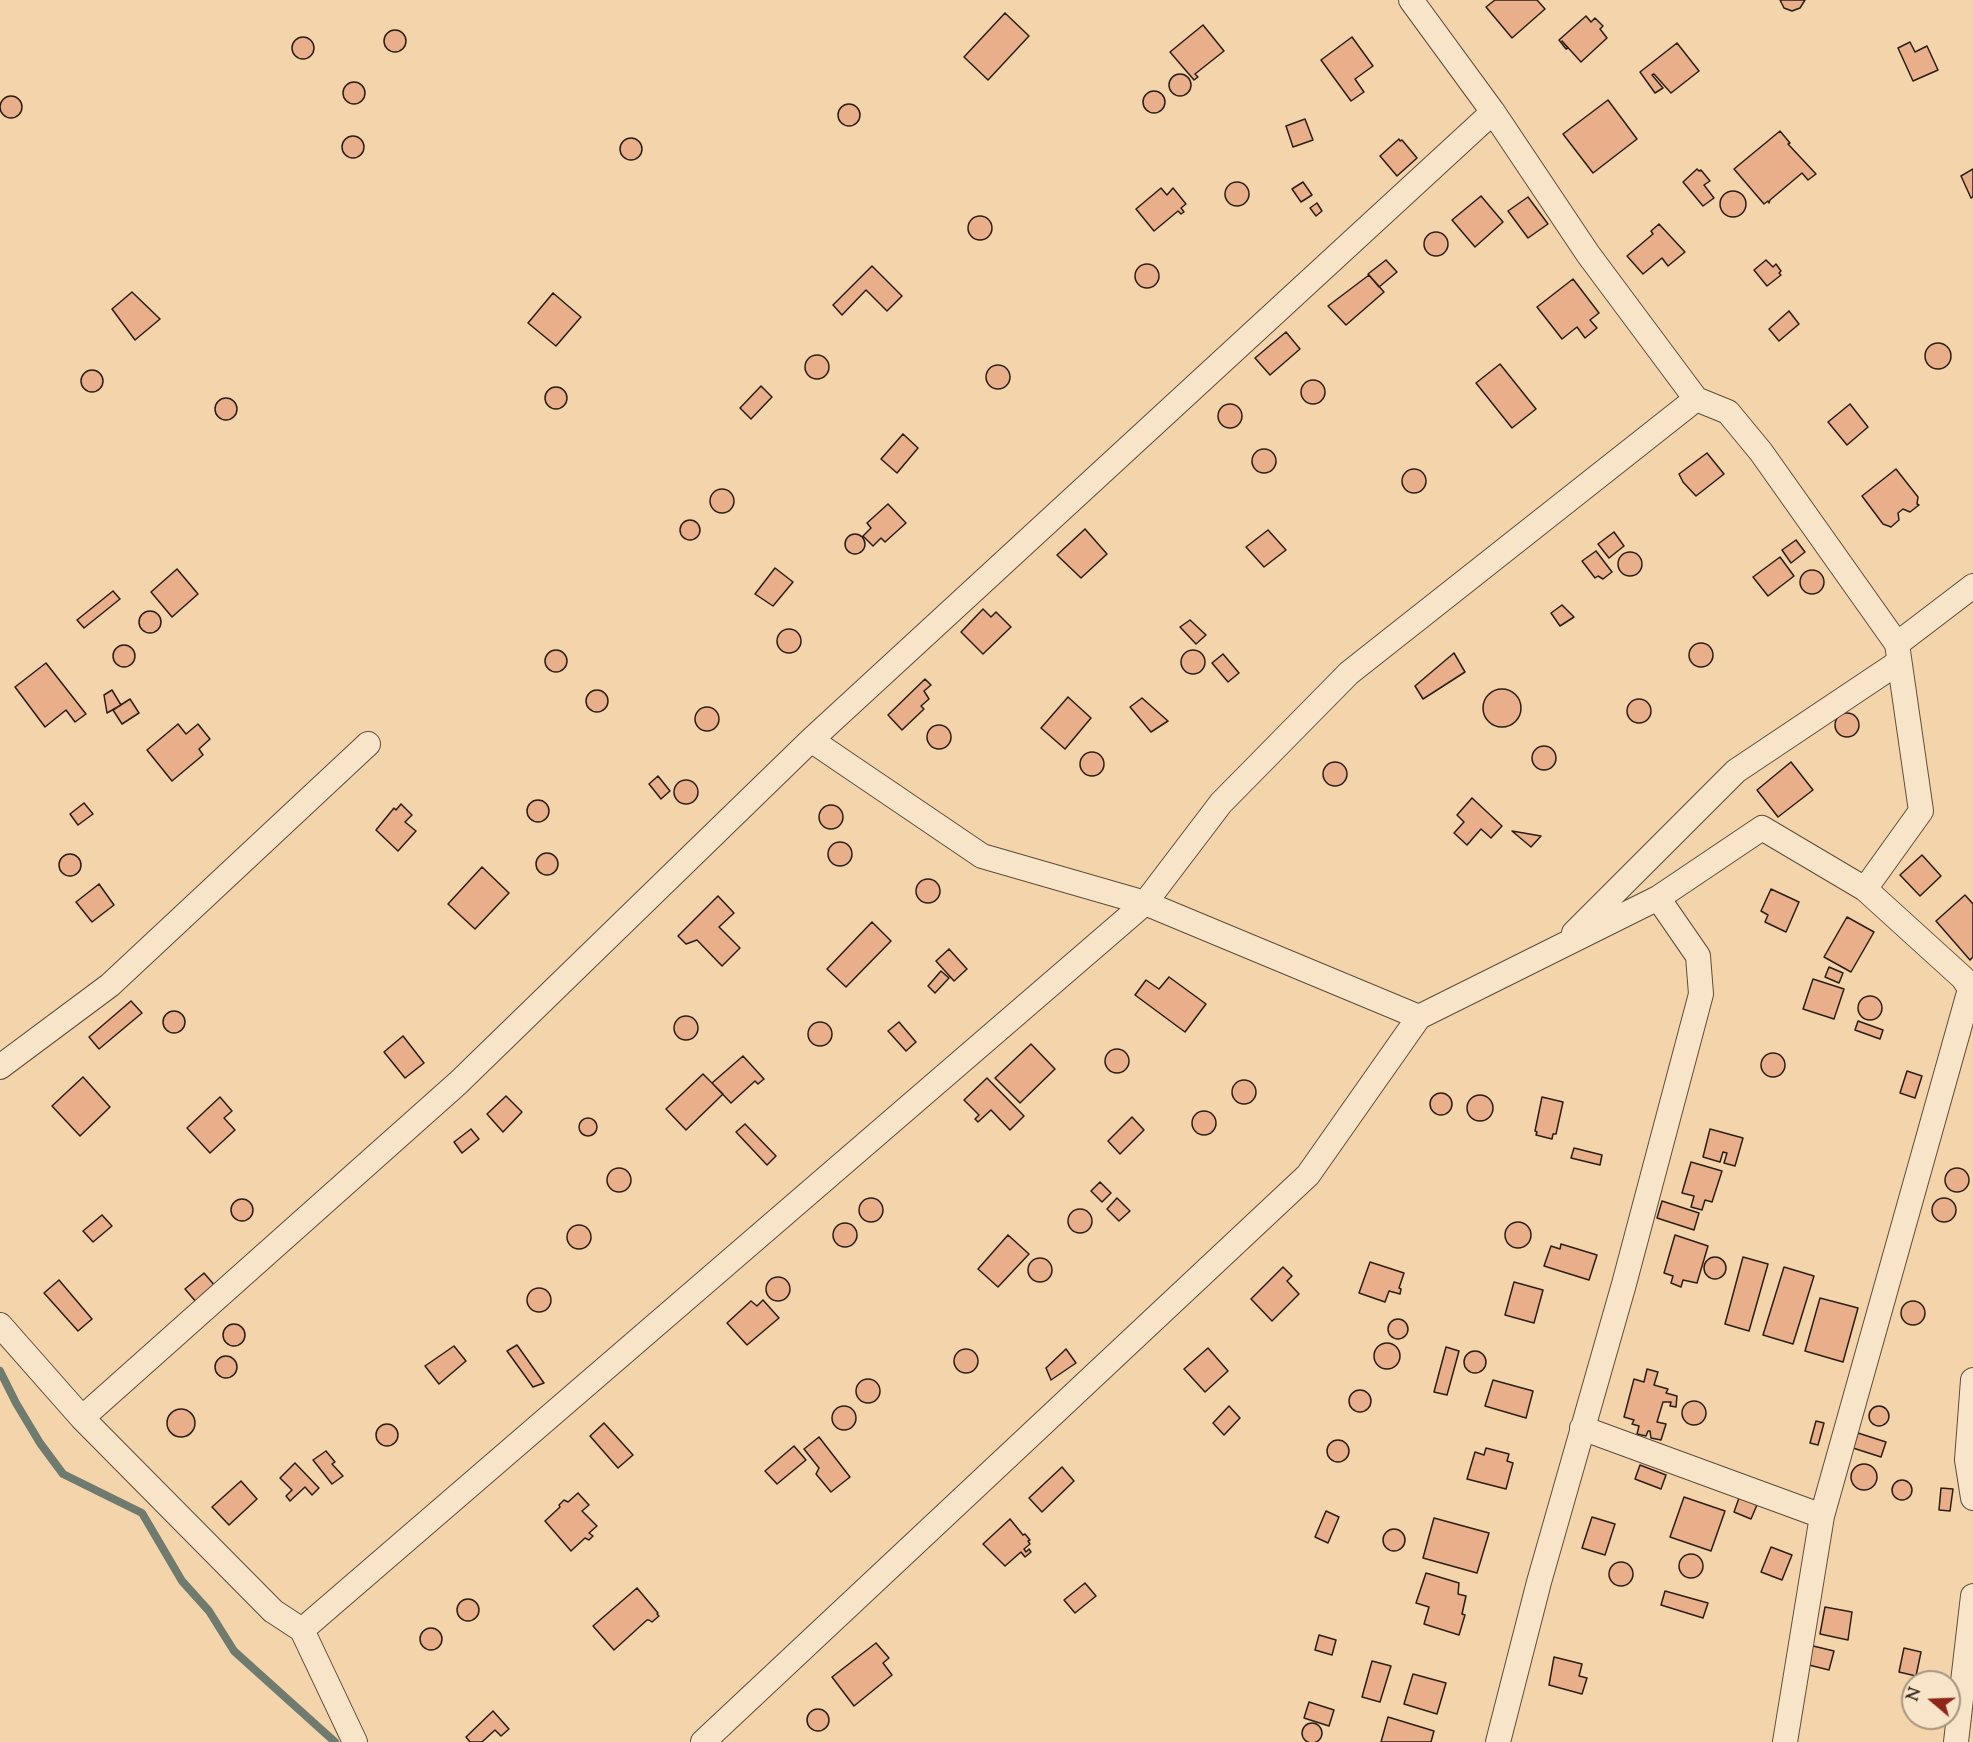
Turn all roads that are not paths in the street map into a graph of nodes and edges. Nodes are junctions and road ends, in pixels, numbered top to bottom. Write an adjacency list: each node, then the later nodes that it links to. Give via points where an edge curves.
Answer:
1 (1411, 0): 2 (street)
2 (1493, 112): 3 (street, via 1588,254); 6 (street)
3 (1696, 399): 5 (street, via 1728,412 1754,444); 10 (street, via 1349,672 1221,803)
4 (1973, 586): 5 (street)
5 (1898, 653): 8 (street, via 1921,811); 11 (street, via 1736,771)
6 (812, 740): 10 (street, via 982,856); 17 (street, via 458,1083)
7 (368, 744): 14 (street, via 110,985)
8 (1865, 889): 9 (street, via 1762,828); 12 (street, via 1963,978)
9 (1658, 898): 11 (street); 18 (street, via 1698,956 1701,994)
10 (1145, 903): 13 (street); 22 (street)
11 (1559, 947): 13 (street)
12 (1971, 991): 20 (street)
13 (1419, 1017): 24 (street, via 1308,1175)
14 (0, 1067)
15 (0, 1325): 17 (street)
16 (1973, 1380): 19 (street, via 1967,1460)
17 (82, 1418): 22 (street, via 273,1611)
18 (1582, 1428): 20 (street); 25 (street)
19 (1973, 1498)
20 (1822, 1516): 26 (street)
21 (1973, 1596): 27 (street)
22 (302, 1630): 23 (street)
23 (355, 1742)
24 (703, 1742)
25 (1498, 1742)
26 (1785, 1742)
27 (1956, 1742)

